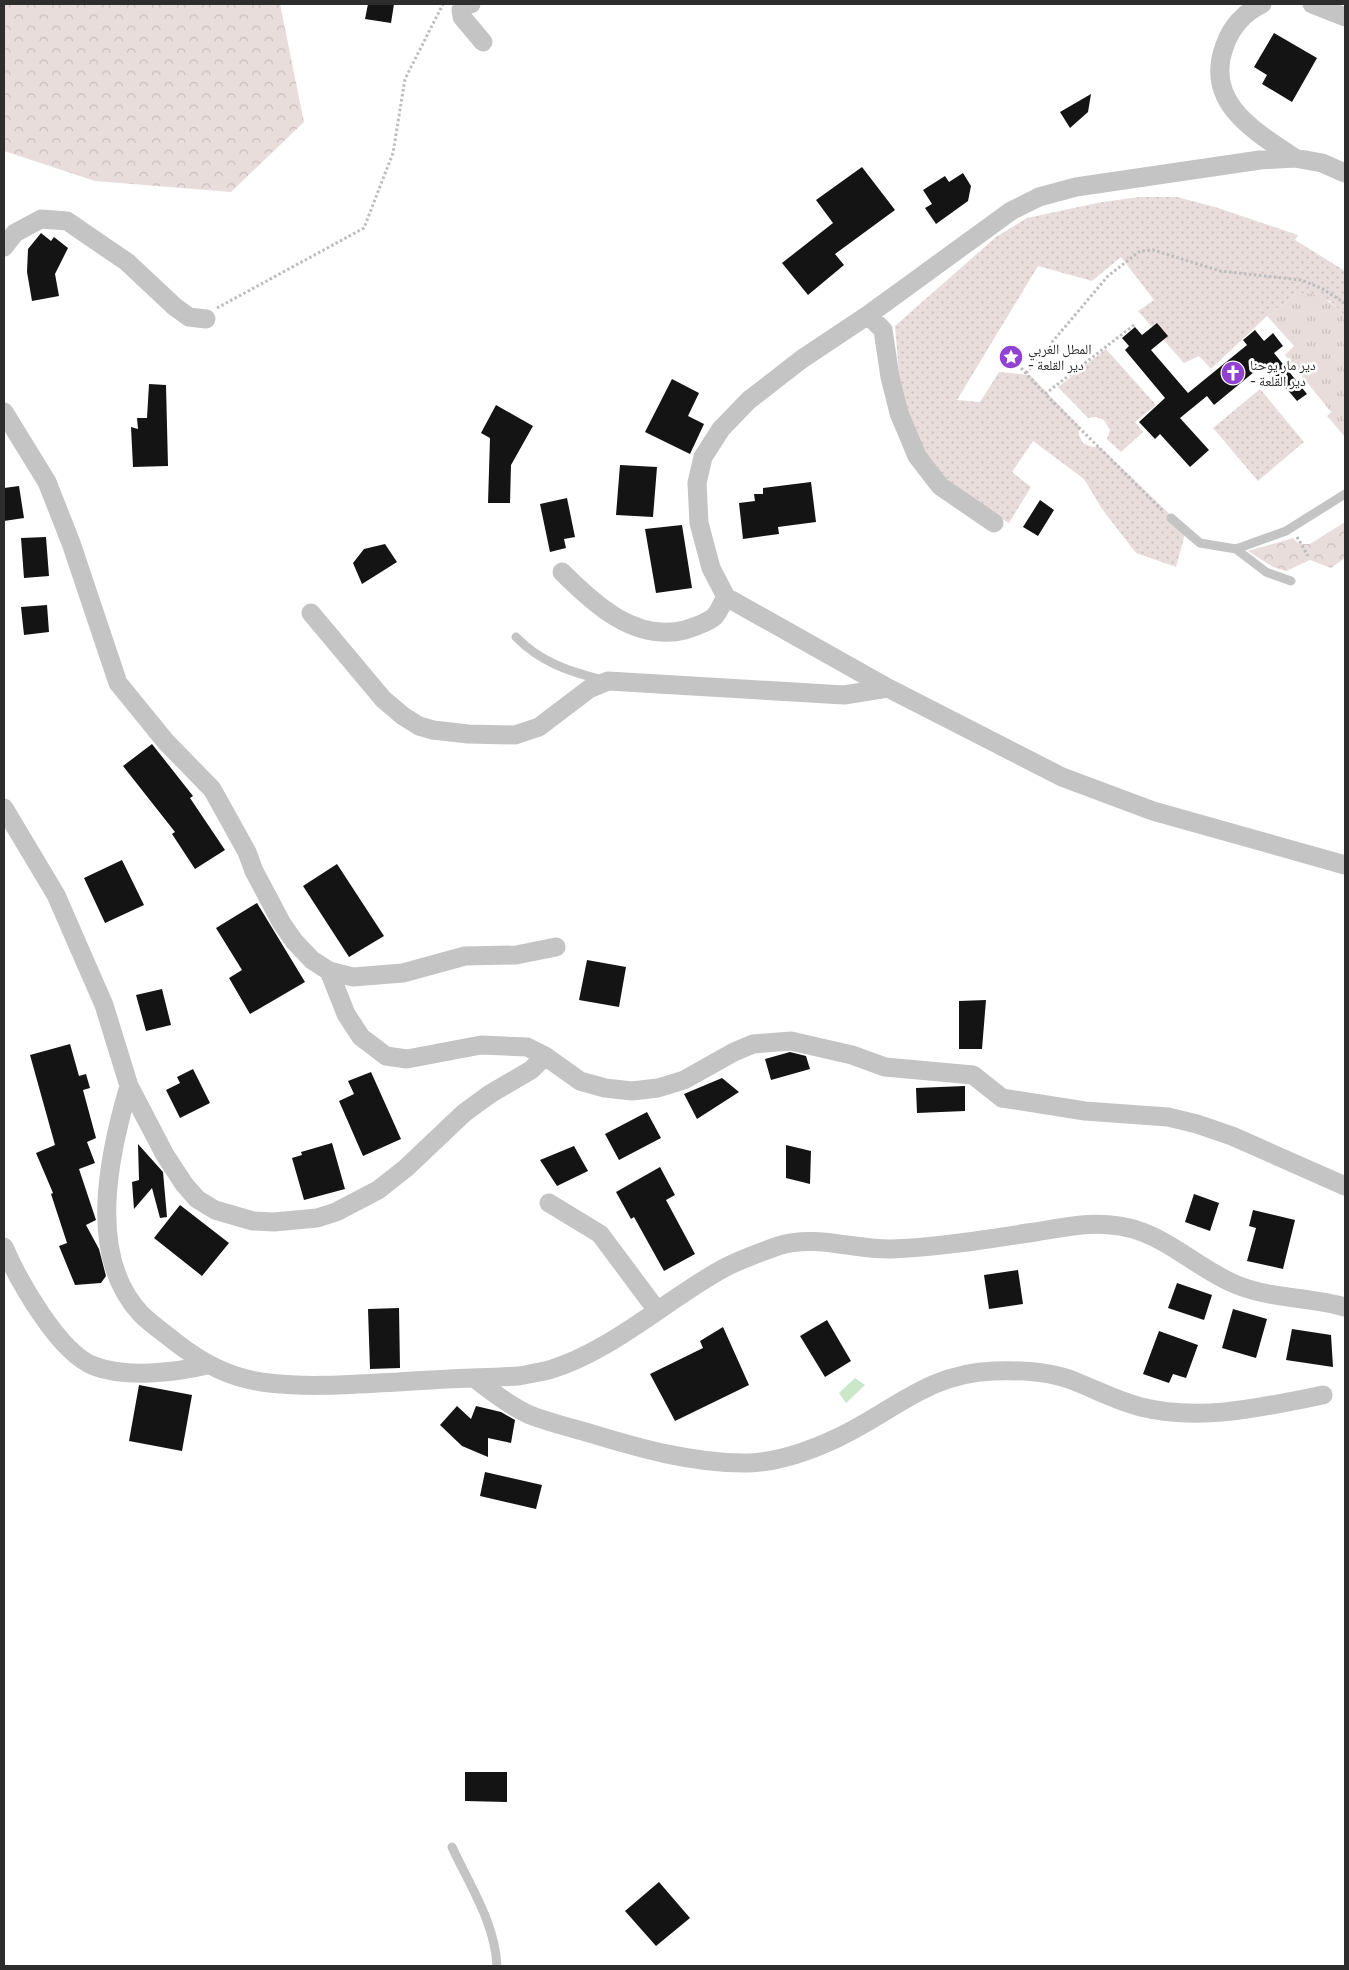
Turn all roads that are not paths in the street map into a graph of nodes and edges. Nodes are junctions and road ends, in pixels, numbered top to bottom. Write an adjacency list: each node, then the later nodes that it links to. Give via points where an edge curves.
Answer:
1 (472, 4): 5 (street, via 460,10 462,17)
2 (1262, 4): 6 (street, via 1250,10 1227,38 1221,54 1220,84 1231,107 1242,118)
3 (1312, 4): 4 (street)
4 (1345, 17)
5 (483, 42)
6 (1295, 158): 7 (street, via 1322,163); 9 (street, via 1260,160 1076,187 1039,198 1011,211)
7 (1345, 173)
8 (4, 247): 10 (street, via 15,233 41,219 67,221 127,262 175,307 189,317)
9 (868, 315): 14 (street, via 883,330 899,413 917,456 940,486); 18 (street, via 802,359 749,400 721,429 703,457 697,483 699,523 712,568)
10 (202, 318)
11 (4, 412): 26 (street, via 47,482 118,683 166,742 212,789 281,922 312,960)
12 (1345, 494): 15 (lane, via 1286,531)
13 (1168, 516): 15 (lane, via 1200,543)
14 (994, 523)
15 (1236, 549): 17 (lane, via 1266,572)
16 (562, 572): 18 (street, via 605,611 626,623 659,632 674,632 703,624 714,617)
17 (1291, 581)
18 (726, 597): 22 (street)
19 (311, 613): 21 (street, via 383,699 419,726 433,730 515,735 539,727 582,694)
20 (516, 637): 21 (lane, via 530,652 569,672)
21 (608, 681): 22 (street, via 844,695)
22 (888, 688): 24 (street, via 1062,777 1153,811)
23 (4, 808): 28 (street, via 56,894 104,1005)
24 (1345, 865)
25 (556, 947): 26 (street, via 516,955 465,956 403,974 353,977)
26 (329, 971): 27 (street, via 346,1014 361,1038 386,1056 407,1059 489,1045 527,1047)
27 (546, 1056): 28 (street, via 531,1070 464,1113 378,1190 336,1212 294,1221 253,1221 215,1210 197,1199 165,1155); 29 (street, via 580,1081 605,1088 632,1090 658,1088 684,1080 753,1044 791,1041 852,1055 886,1068 974,1075 1002,1098 1197,1124)
28 (129, 1086): 34 (street, via 112,1145 108,1182 110,1246 116,1269 123,1288 141,1314)
29 (1345, 1186)
30 (549, 1203): 33 (street, via 600,1234)
31 (4, 1247): 34 (street, via 38,1310 78,1357 92,1366 112,1372 169,1372)
32 (1345, 1307): 33 (street, via 1237,1285 1142,1230 1088,1223 931,1246 862,1248 837,1242 780,1245 719,1270)
33 (656, 1309): 35 (street, via 610,1341 550,1370 519,1376)
34 (207, 1365): 35 (street, via 236,1377 328,1386)
35 (474, 1378): 36 (street, via 497,1396 530,1414 575,1429 672,1454 710,1461 751,1463 793,1456 836,1439 930,1384 956,1375 1035,1371 1073,1380 1107,1397 1140,1407 1174,1413 1232,1412)
36 (1323, 1395)
37 (452, 1847): 38 (lane, via 489,1921)
38 (497, 1966)

